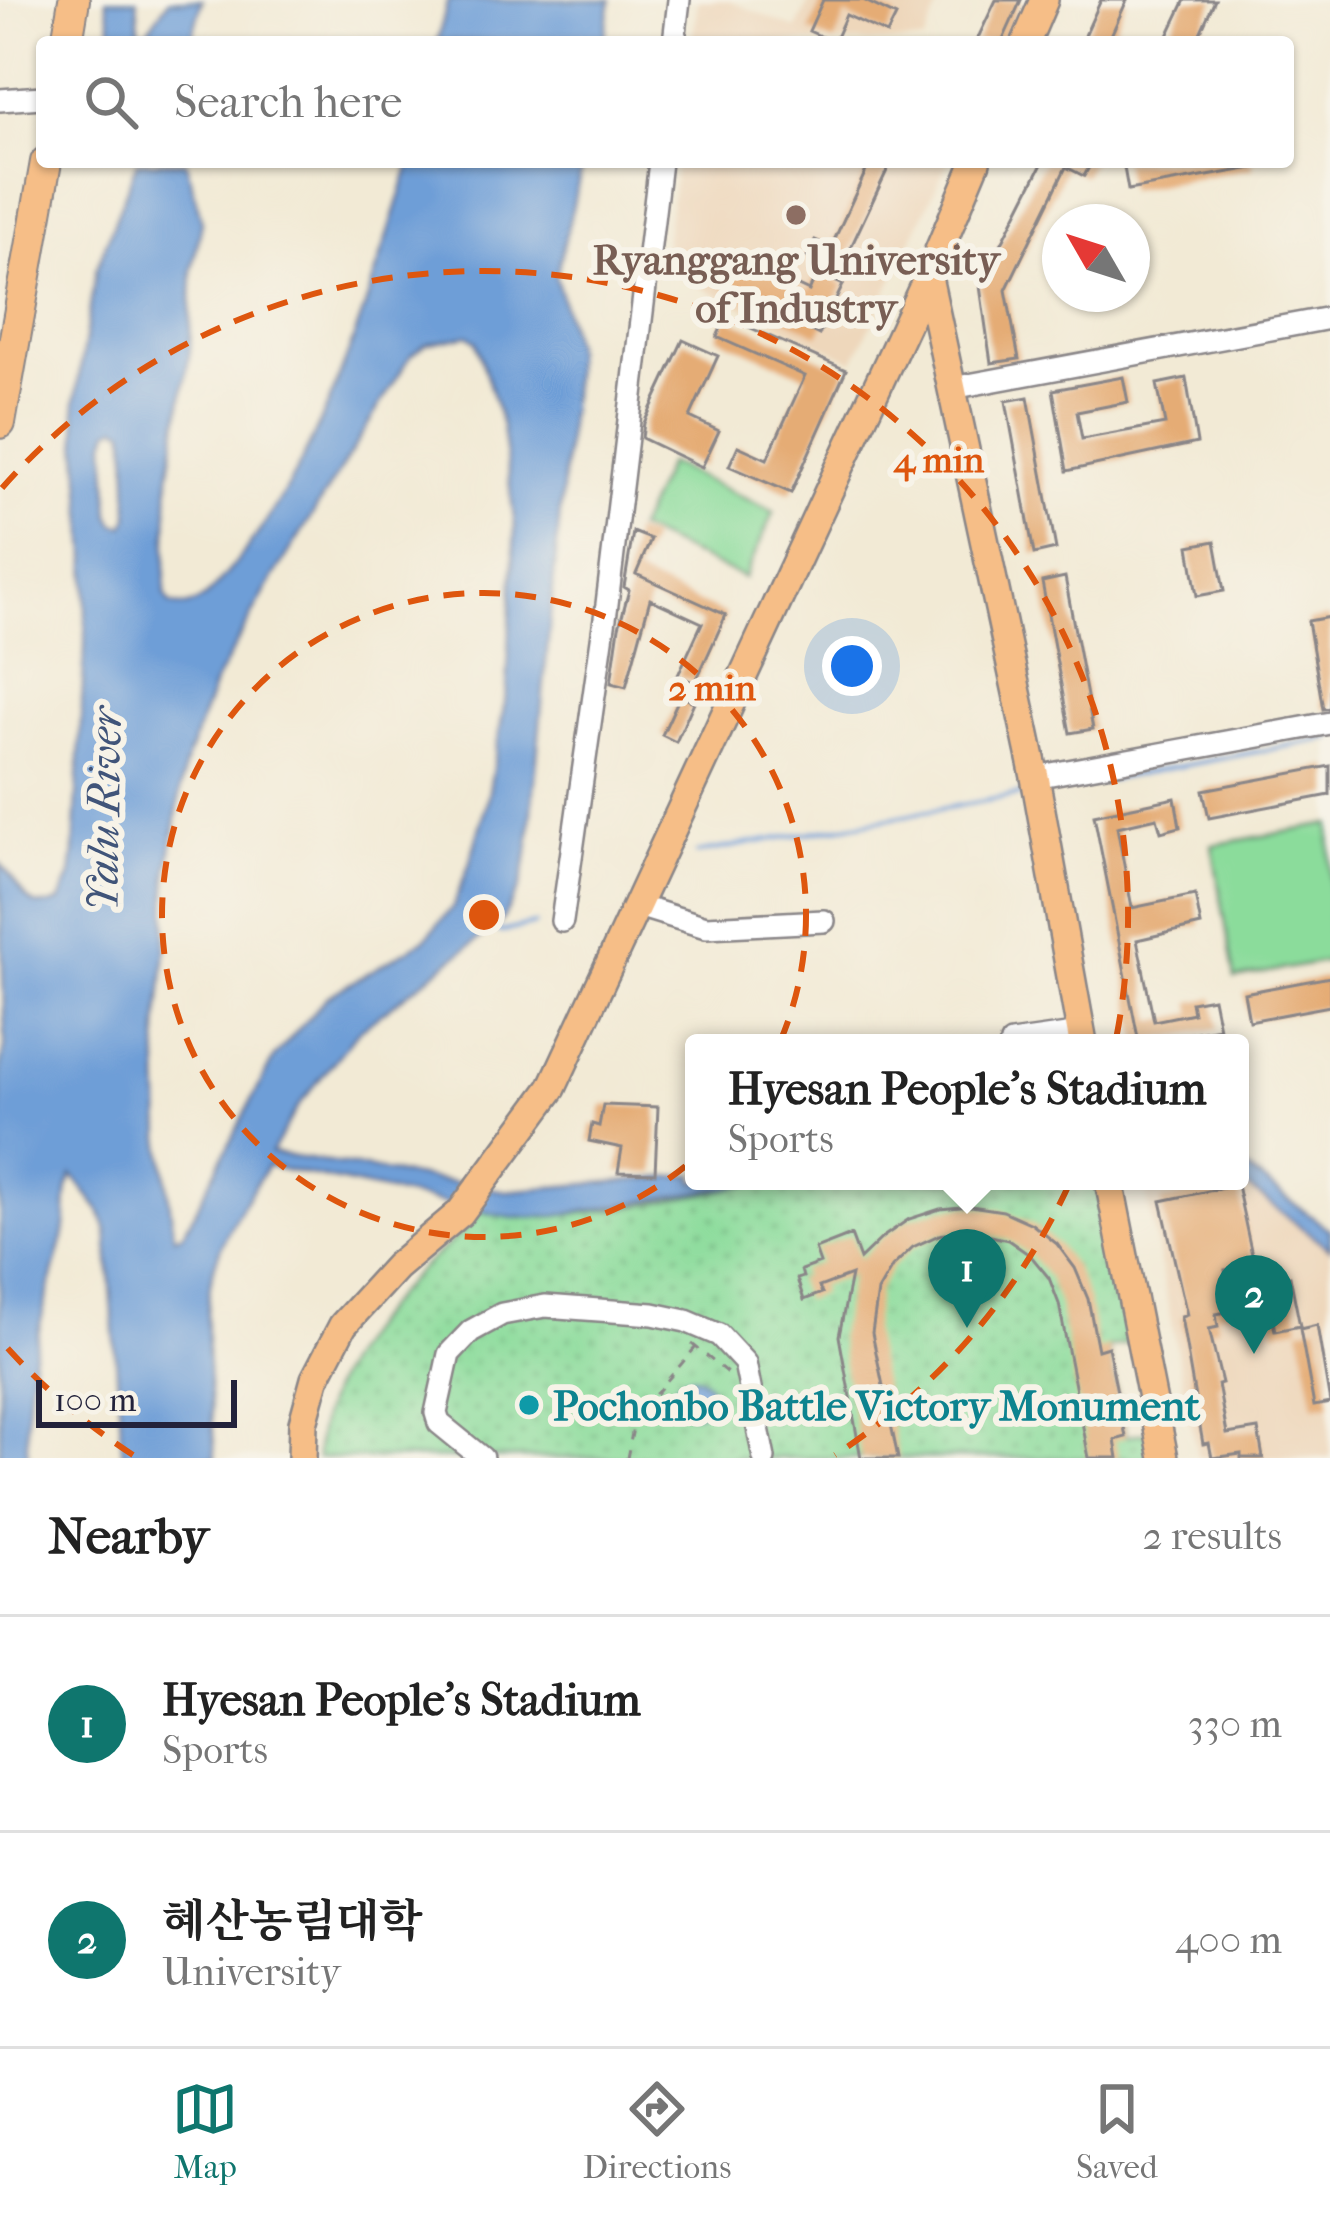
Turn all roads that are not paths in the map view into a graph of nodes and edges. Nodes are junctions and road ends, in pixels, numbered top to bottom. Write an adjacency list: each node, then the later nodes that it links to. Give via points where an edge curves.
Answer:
1 (74, 0): 4 (highway)
2 (679, 0): 5 (street)
3 (1044, 0): 6 (main road)
4 (68, 36)
5 (675, 36)
6 (1029, 36)
7 (36, 97): 8 (street)
8 (0, 100)
9 (45, 168): 15 (highway)
10 (659, 168): 19 (street)
11 (973, 168): 12 (main road)
12 (928, 277): 14 (main road); 18 (main road)
13 (1330, 318): 14 (street)
14 (952, 388): 17 (main road)
15 (0, 424)
16 (1330, 723): 17 (street)
17 (1035, 777): 21 (main road)
18 (638, 906): 20 (street, via 706,927); 23 (main road, via 552,1088 460,1213 396,1268 328,1347 303,1423)
19 (562, 921)
20 (824, 921)
21 (1081, 1034)
22 (1111, 1190): 26 (main road)
23 (302, 1458)
24 (482, 1458): 25 (street, via 439,1423 449,1354 471,1331 545,1306 652,1314 719,1335 745,1364)
25 (764, 1458)
26 (1164, 1458)

